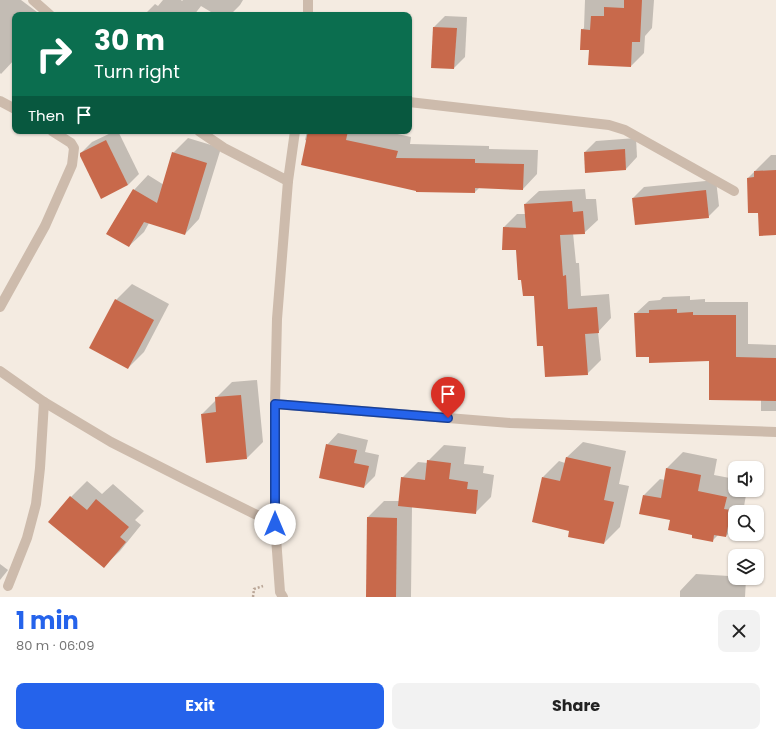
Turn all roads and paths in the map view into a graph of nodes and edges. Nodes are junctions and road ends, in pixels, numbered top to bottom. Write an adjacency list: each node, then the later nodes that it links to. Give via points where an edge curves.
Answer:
1 (33, 0): 3 (street)
2 (308, 0): 4 (street)
3 (47, 12)
4 (308, 12)
5 (0, 101): 7 (street)
6 (412, 102): 12 (street, via 609,125 625,130)
7 (12, 107)
8 (57, 134): 13 (street, via 74,148 72,165 44,226)
9 (203, 134): 11 (street, via 224,148)
10 (295, 134): 11 (street)
11 (288, 181): 16 (street, via 277,319)
12 (734, 191)
13 (0, 307)
14 (0, 371): 15 (street)
15 (44, 402): 18 (street, via 111,442); 19 (street, via 36,504 27,538)
16 (275, 404): 17 (street, via 510,423); 18 (street)
17 (776, 432)
18 (275, 524): 20 (street, via 280,592)
19 (8, 586)
20 (284, 597)

